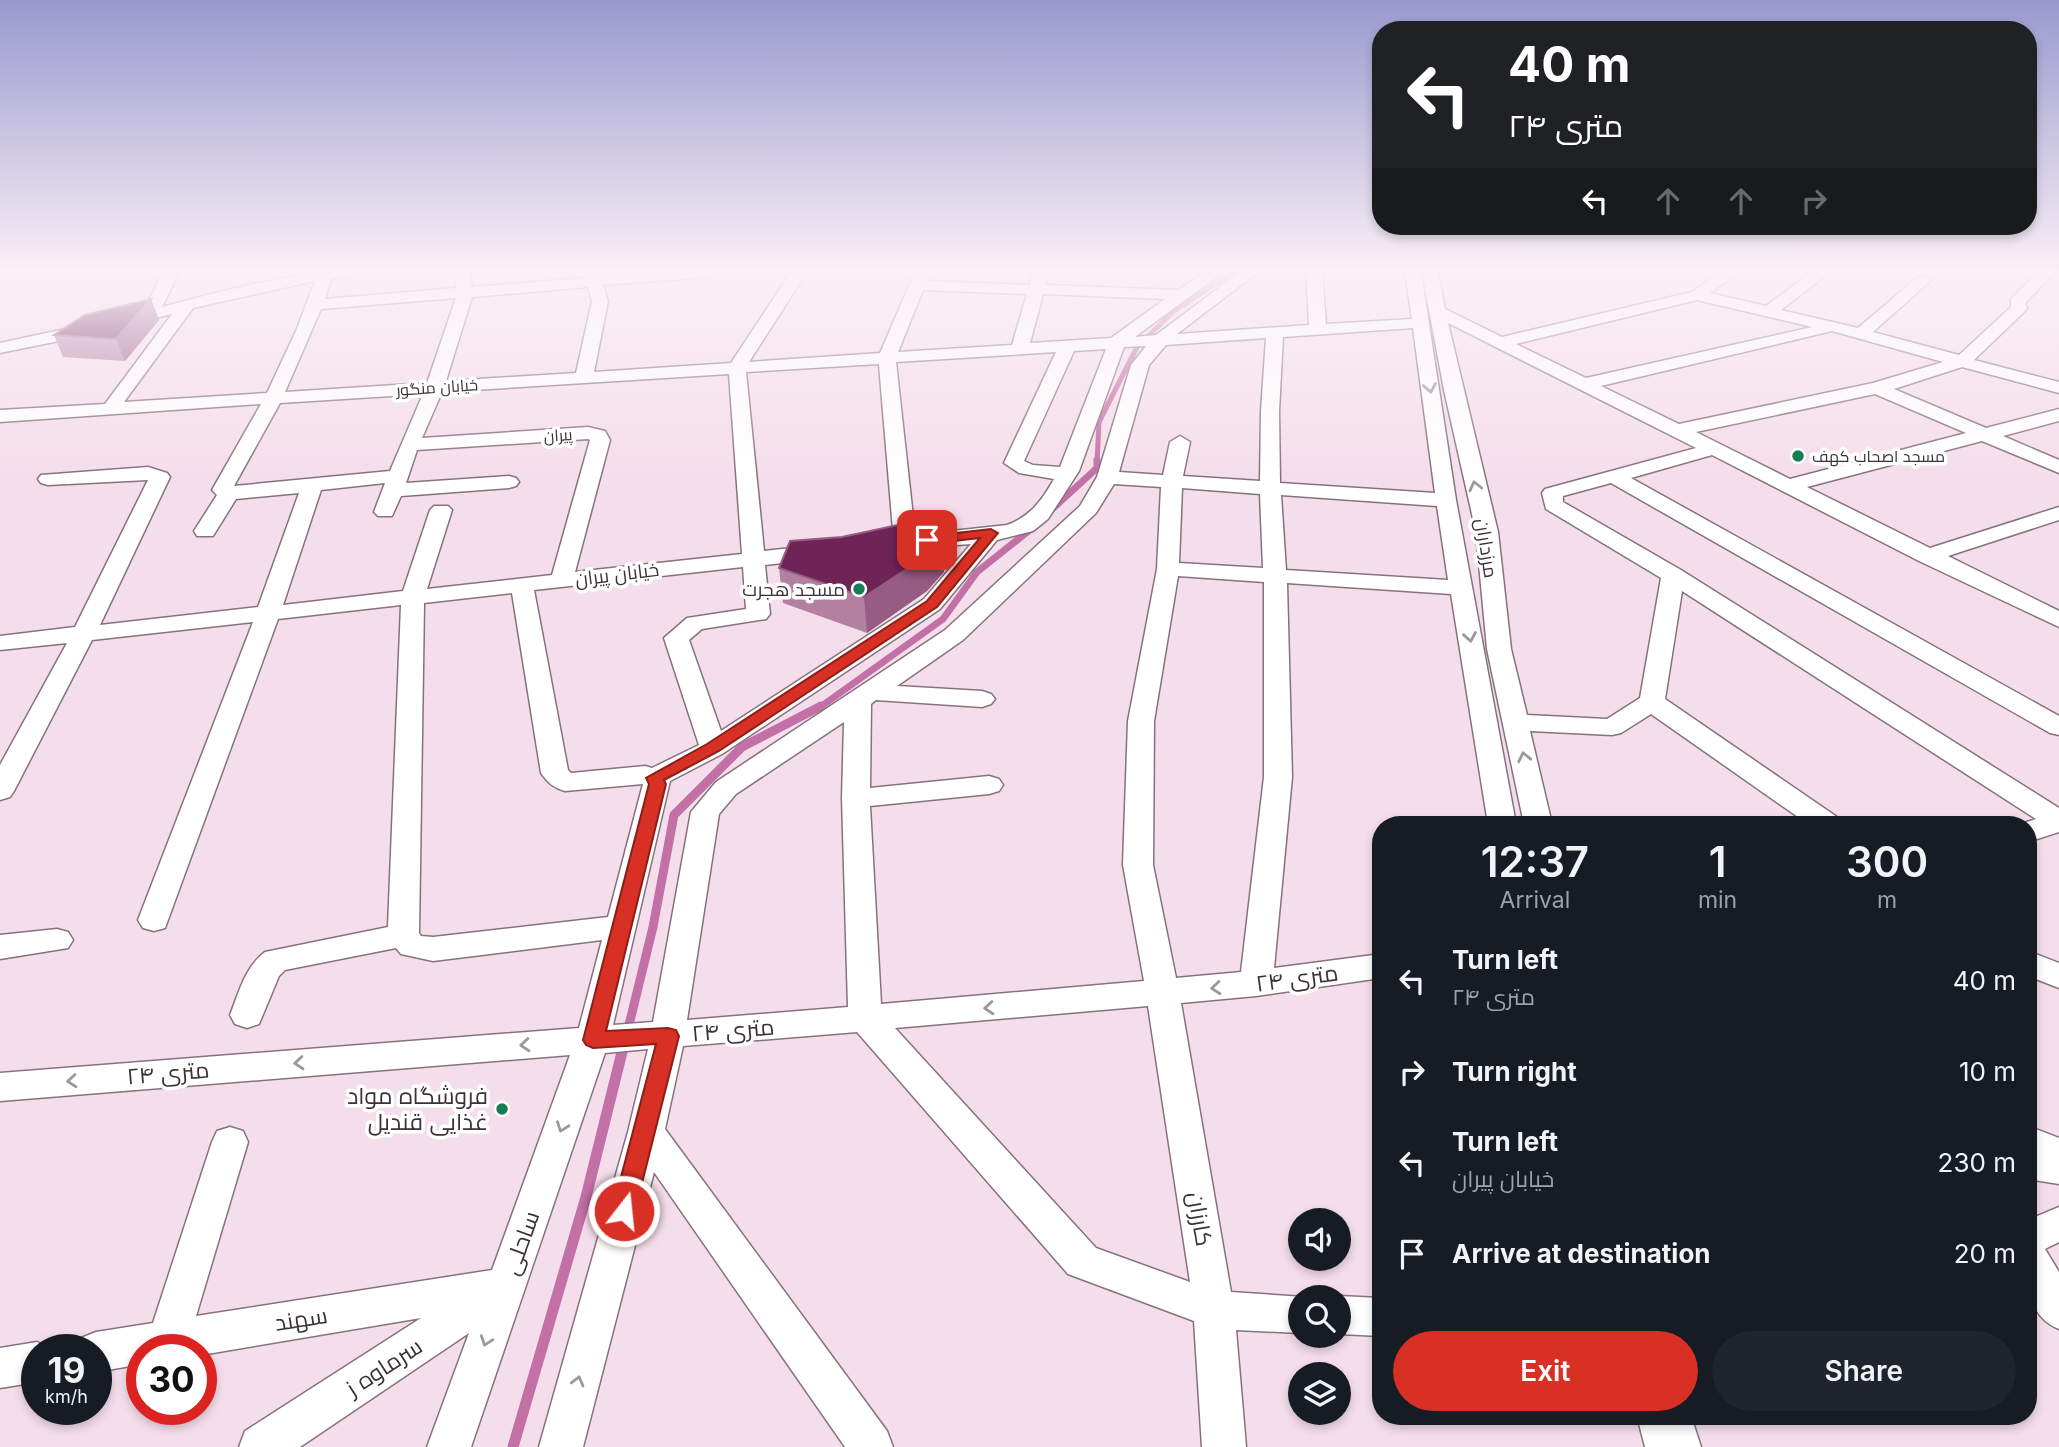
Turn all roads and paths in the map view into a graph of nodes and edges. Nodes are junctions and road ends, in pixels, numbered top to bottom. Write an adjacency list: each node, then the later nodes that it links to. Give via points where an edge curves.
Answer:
1 (1164, 339): 45 (street, via 1140,365)
2 (59, 340): 23 (street)
3 (162, 340): 34 (street)
4 (301, 340): 33 (street)
5 (450, 340): 31 (street)
6 (592, 340): 28 (street)
7 (755, 340): 27 (street)
8 (895, 340): 25 (street)
9 (1022, 340): 24 (street)
10 (1121, 340): 20 (street)
11 (1156, 340): 20 (street, خیابان منگور)
12 (1275, 340): 52 (street)
13 (1431, 340): 54 (street, مرزداران, one-way to 54)
14 (1436, 340): 79 (street, مرزداران, one-way to 14, via 1499,649 1487,532)
15 (1488, 340): 21 (street)
16 (1512, 340): 21 (street)
17 (1779, 340): 29 (street)
18 (1882, 340): 26 (street)
19 (1986, 340): 26 (street)
20 (1118, 342): 22 (street, خیابان منگور); 43 (street)
21 (1498, 343): 29 (street)
22 (1068, 345): 24 (street, خیابان منگور); 43 (street, via 1014,463 1020,468)
23 (0, 348)
24 (1020, 348): 25 (street, خیابان منگور)
25 (887, 357): 27 (street, خیابان منگور); 60 (street)
26 (1963, 361): 30 (street); 32 (street)
27 (737, 367): 28 (street, خیابان منگور); 64 (street)
28 (584, 377): 31 (street, خیابان منگور)
29 (1585, 384): 37 (street)
30 (2057, 385)
31 (435, 387): 33 (street, خیابان منگور); 40 (street)
32 (1877, 387): 37 (street); 38 (street)
33 (276, 398): 34 (street, خیابان منگور); 53 (street, via 222,491)
34 (110, 409): 36 (street, خیابان منگور)
35 (2059, 415): 38 (street)
36 (0, 416)
37 (1675, 430): 41 (street)
38 (1984, 434): 42 (street); 51 (street)
39 (1180, 442): 47 (street)
40 (409, 444): 49 (street); 68 (street, پیران, via 598,435)
41 (1713, 449): 44 (street); 51 (street)
42 (2059, 467)
43 (1067, 473): 59 (street, via 1032,522)
44 (1613, 476): 67 (street, via 1552,493 1553,505); 80 (street)
45 (1107, 477): 47 (street); 76 (street, via 1078,521 954,635)
46 (48, 479): 74 (street, via 148,473 160,477)
47 (1172, 480): 52 (street); 65 (street)
48 (509, 482): 49 (street)
49 (395, 483): 50 (street); 56 (street)
50 (309, 485): 53 (street); 72 (street)
51 (1787, 486): 63 (street)
52 (1270, 487): 54 (street); 66 (street)
53 (229, 493): 58 (street)
54 (1446, 500): 70 (street, مرزداران)
55 (440, 510): 71 (street)
56 (385, 512)
57 (2059, 513): 63 (street)
58 (205, 531)
59 (991, 533): 60 (street); 81 (street, via 932,604)
60 (905, 542): 61 (street)
61 (878, 545)
62 (836, 550): 64 (street, خیابان پیران)
63 (1927, 556): 73 (street)
64 (753, 558): 68 (street, خیابان پیران); 81 (street, via 758,614 695,623 676,638)
65 (1168, 569): 66 (street); 100 (street, via 1141,721 1138,865)
66 (1275, 575): 70 (street); 99 (street, via 1278,777)
67 (1673, 575): 78 (street); 89 (street)
68 (562, 580): 69 (street, خیابان پیران)
69 (522, 585): 71 (street, خیابان پیران); 82 (street, via 555,773 565,782 576,783 645,775)
70 (1462, 588): 86 (street, مرزداران, one-way to 86)
71 (413, 596): 72 (street, خیابان پیران); 93 (street)
72 (268, 613): 74 (street, خیابان پیران); 91 (street)
73 (2059, 620)
74 (85, 633): 75 (street, خیابان پیران); 84 (street)
75 (0, 643)
76 (865, 697): 77 (street); 85 (street); 103 (street, via 726,788 705,812)
77 (982, 699)
78 (1652, 702): 79 (street, via 1612,727); 88 (street)
79 (1516, 722): 87 (street, مرزداران, one-way to 79)
80 (2059, 727)
81 (713, 748): 82 (street)
82 (655, 778): 92 (street)
83 (989, 785): 85 (street)
84 (0, 791)
85 (856, 798): 102 (street)
86 (1501, 816)
87 (1536, 816)
88 (1816, 816)
89 (2059, 822): 90 (street)
90 (2037, 829)
91 (154, 920)
92 (621, 927): 93 (street, via 433,949 412,946); 104 (street)
93 (403, 935): 101 (street, via 276,960 265,969)
94 (57, 940): 95 (street)
95 (0, 947)
96 (1372, 967): 99 (street, ۲۴ متری)
97 (2037, 967): 98 (street)
98 (2059, 976)
99 (1256, 984): 100 (street, ۲۴ متری, one-way to 100)
100 (1163, 993): 102 (street, ۲۴ متری, one-way to 102); 116 (street, کارزان)
101 (247, 1015)
102 (865, 1018): 103 (street, ۲۴ متری); 116 (street, via 1082,1261)
103 (668, 1036): 104 (street, ۲۴ متری); 106 (street)
104 (593, 1040): 105 (street, ۲۴ متری, one-way to 105); 115 (street, ساحلی, one-way to 115)
105 (0, 1087)
106 (646, 1132): 128 (street, one-way to 106); 129 (street)
107 (230, 1142): 121 (street)
108 (2037, 1145): 109 (street)
109 (2059, 1154)
110 (2037, 1164): 111 (street)
111 (2059, 1168)
112 (2059, 1224): 113 (street)
113 (2037, 1234)
114 (2037, 1272): 117 (street)
115 (506, 1286): 122 (street, سهند); 126 (street, سرماوه ز); 127 (street, ساحلی, one-way to 127)
116 (1214, 1310): 118 (street); 130 (street, کارزان)
117 (2059, 1310)
118 (1288, 1313)
119 (1351, 1316): 120 (street)
120 (1372, 1317)
121 (171, 1334)
122 (212, 1334)
123 (21, 1365): 124 (street)
124 (0, 1368)
125 (1667, 1425): 131 (main road)
126 (261, 1447)
127 (449, 1447)
128 (561, 1447)
129 (872, 1447)
130 (1224, 1447)
131 (1673, 1447)

